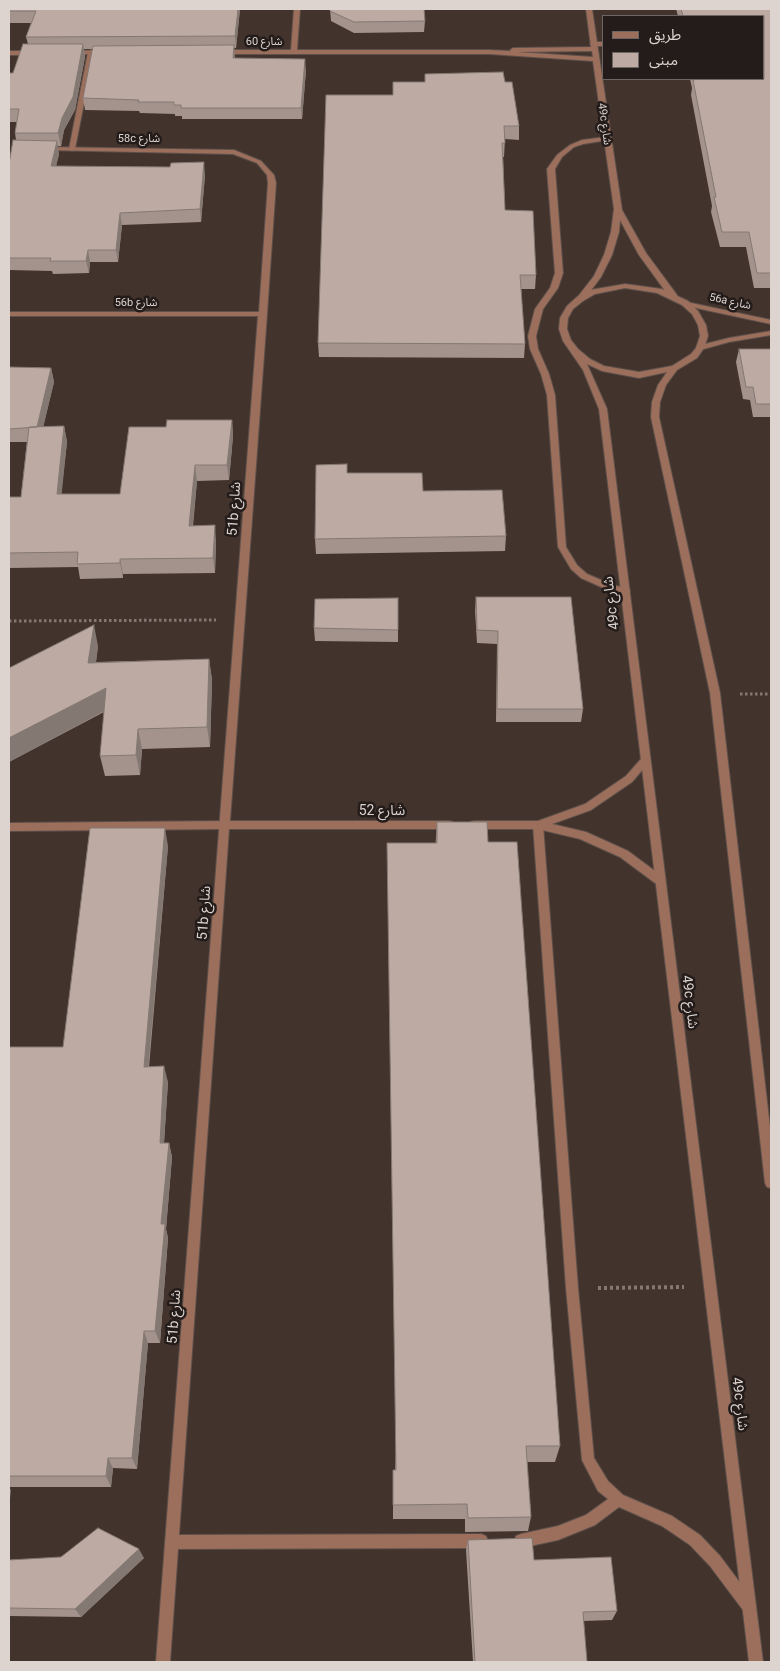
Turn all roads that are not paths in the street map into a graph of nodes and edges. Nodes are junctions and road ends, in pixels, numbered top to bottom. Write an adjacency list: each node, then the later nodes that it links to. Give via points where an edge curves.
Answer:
1 (297, 9): 8 (street)
2 (589, 9): 4 (street, 49c شارع)
3 (602, 44): 4 (street, شارع 60)
4 (594, 46): 9 (street, شارع 60); 13 (street, 49c شارع)
5 (91, 52): 6 (street); 12 (street); 16 (street)
6 (110, 52)
7 (217, 52): 8 (street, شارع 60)
8 (294, 52): 9 (street, شارع 60)
9 (489, 52): 13 (street, شارع 60)
10 (9, 53): 11 (street)
11 (45, 53)
12 (64, 53)
13 (596, 59): 14 (street, 49c شارع)
14 (606, 139): 18 (street, 49c شارع); 29 (street, via 572,146 558,156 551,169 559,273 554,288 539,309 532,336 551,394 562,548 584,576)
15 (36, 149): 16 (street, 58c شارع)
16 (72, 149): 17 (street, 58c شارع, via 223,150 244,154)
17 (265, 168): 23 (street, 51b شارع, via 270,175 272,191)
18 (618, 209): 19 (street, 49c شارع, via 642,252); 20 (street, 49c شارع, via 608,254 597,277)
19 (674, 297): 20 (street, via 659,291 625,286 608,288); 21 (street)
20 (580, 299): 27 (street, via 564,318 566,340)
21 (684, 303): 24 (street, 56a شارع); 26 (street, via 702,324 704,336)
22 (9, 314): 23 (street, 56b شارع)
23 (263, 314): 31 (street, 51b شارع)
24 (771, 322)
25 (771, 333): 26 (street)
26 (700, 348): 28 (street, via 686,363)
27 (575, 351): 28 (street, via 594,365 620,373 639,375); 29 (street, 49c شارع, via 587,370 603,409)
28 (674, 368): 35 (street, via 662,385 655,417 715,694)
29 (626, 592): 30 (street, 49c شارع)
30 (644, 762): 32 (street, شارع 52, via 628,779 588,807); 34 (street, 49c شارع)
31 (225, 825): 32 (street, شارع 52); 33 (street, شارع 52); 37 (street, 51b شارع)
32 (538, 825): 34 (street, شارع 52, via 603,843); 36 (street, via 588,1460 603,1486)
33 (9, 827)
34 (659, 880): 38 (street, 49c شارع)
35 (771, 1183)
36 (618, 1500): 37 (street, via 590,1520 558,1533 524,1541); 38 (street, via 667,1521 695,1540)
37 (172, 1542): 39 (street, 51b شارع)
38 (750, 1608): 40 (street, 49c شارع)
39 (163, 1662)
40 (756, 1662)

